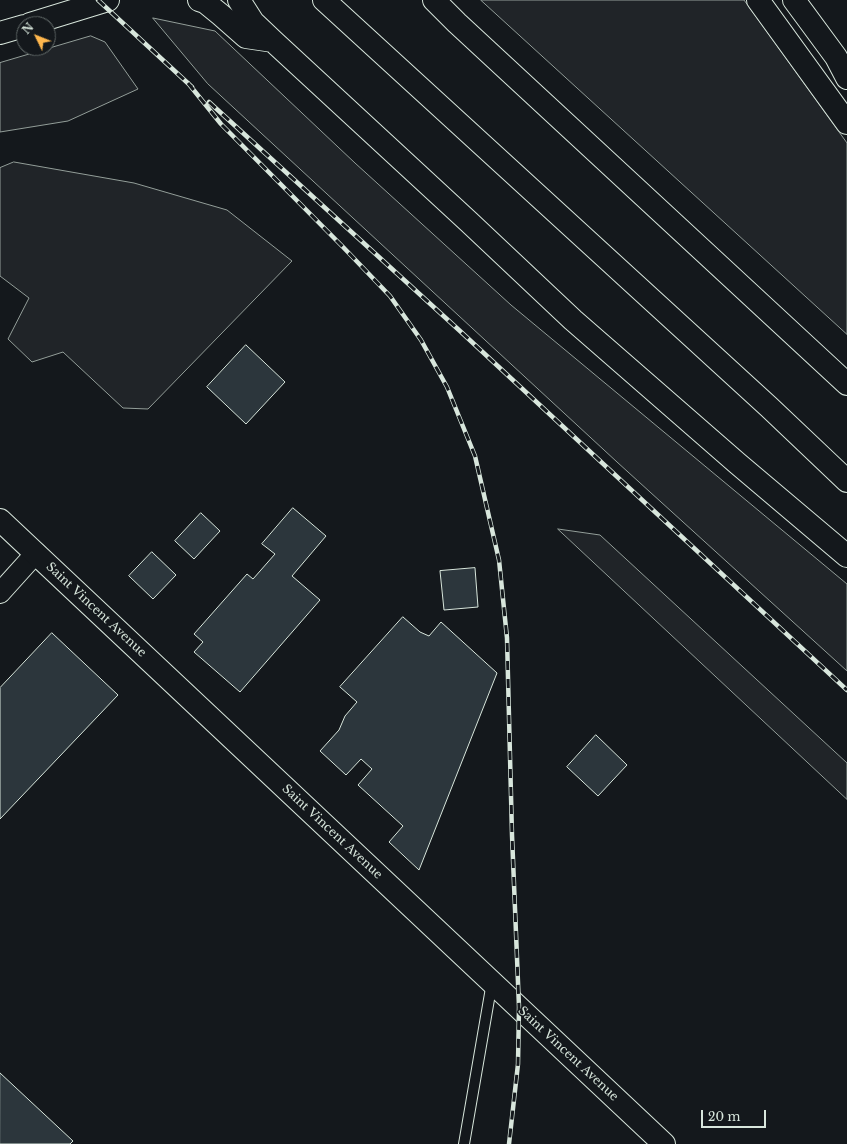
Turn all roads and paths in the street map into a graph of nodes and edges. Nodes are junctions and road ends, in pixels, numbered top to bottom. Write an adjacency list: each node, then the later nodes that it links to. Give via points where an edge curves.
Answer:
1 (108, 0): 8 (main road)
2 (199, 0): 11 (main road, via 205,2 246,37)
3 (239, 0): 11 (main road, via 253,22)
4 (324, 0): 15 (main road)
5 (434, 0): 14 (main road)
6 (758, 0): 13 (main road)
7 (794, 0): 12 (main road, via 836,57)
8 (56, 16)
9 (16, 28): 10 (main road)
10 (0, 33)
11 (273, 41): 18 (main road, via 573,320)
12 (847, 78)
13 (847, 123)
14 (847, 384)
15 (847, 481)
16 (0, 520): 17 (main road, Saint Vincent Avenue)
17 (36, 553): 19 (street); 20 (main road, Saint Vincent Avenue)
18 (847, 556)
19 (0, 593)
20 (492, 982): 21 (lane); 22 (main road, Saint Vincent Avenue)
21 (464, 1144)
22 (664, 1144)

